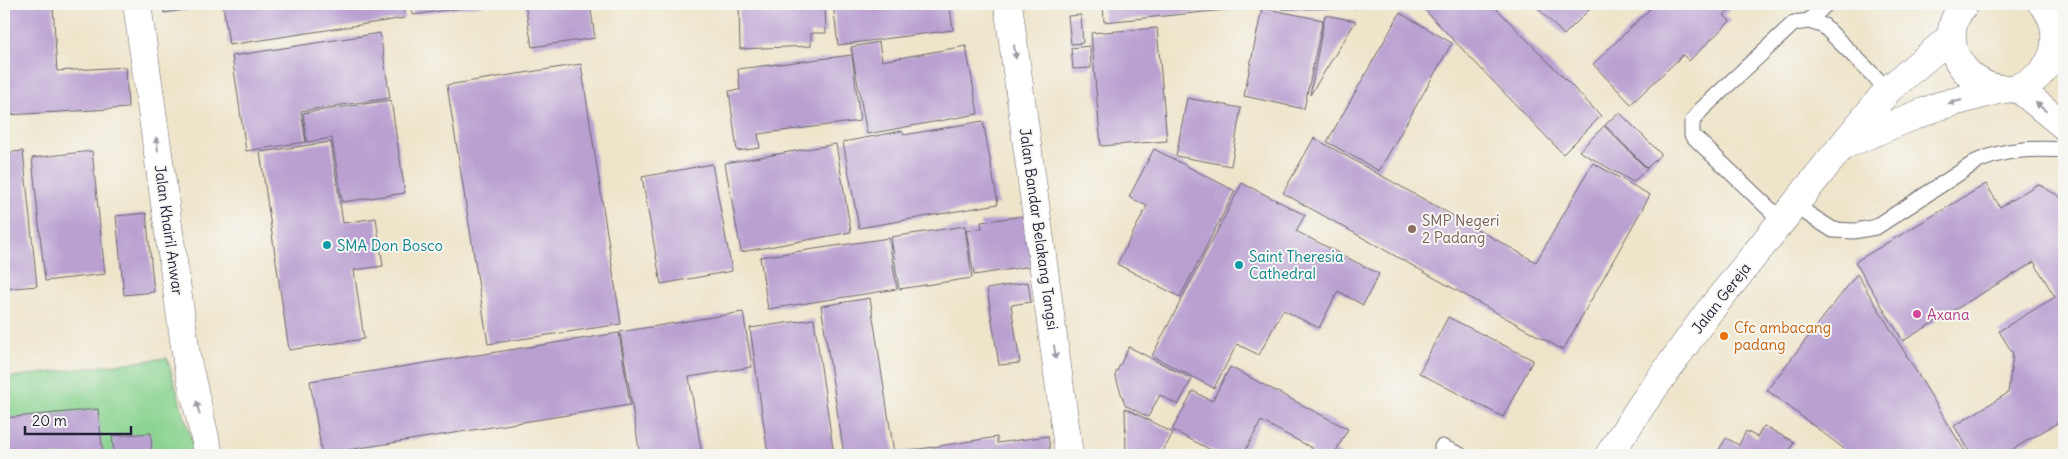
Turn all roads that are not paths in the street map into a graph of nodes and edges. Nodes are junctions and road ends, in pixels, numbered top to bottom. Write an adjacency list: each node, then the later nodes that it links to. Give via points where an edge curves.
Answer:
1 (137, 4): 16 (main road, Jalan Khairil Anwar, one-way to 1, via 187,361)
2 (1008, 4): 17 (main road, Jalan Bandar Belakang Tangsi, one-way to 17)
3 (1826, 4): 6 (lane)
4 (1965, 4): 7 (main road, via 1955,20)
5 (2053, 10): 8 (main road)
6 (1809, 20): 10 (lane, via 1824,26); 14 (lane, via 1794,23 1700,110 1692,122 1692,135)
7 (1952, 36): 9 (main road, via 1954,52 1972,78 1986,86); 10 (main road, Jalan Gereja)
8 (2059, 60): 9 (main road, via 2033,81)
9 (2010, 88): 11 (main road, one-way to 9); 12 (main road, one-way to 12, via 1939,106)
10 (1888, 90): 12 (main road, Jalan Gereja)
11 (2064, 126)
12 (1841, 147): 14 (main road, Jalan Gereja)
13 (2064, 150): 14 (lane, via 1992,155 1876,227 1855,231 1833,230)
14 (1788, 213): 19 (main road, Jalan Gereja, via 1707,314)
15 (1442, 447): 18 (lane)
16 (209, 455)
17 (1069, 455)
18 (1460, 455)
19 (1609, 455)

